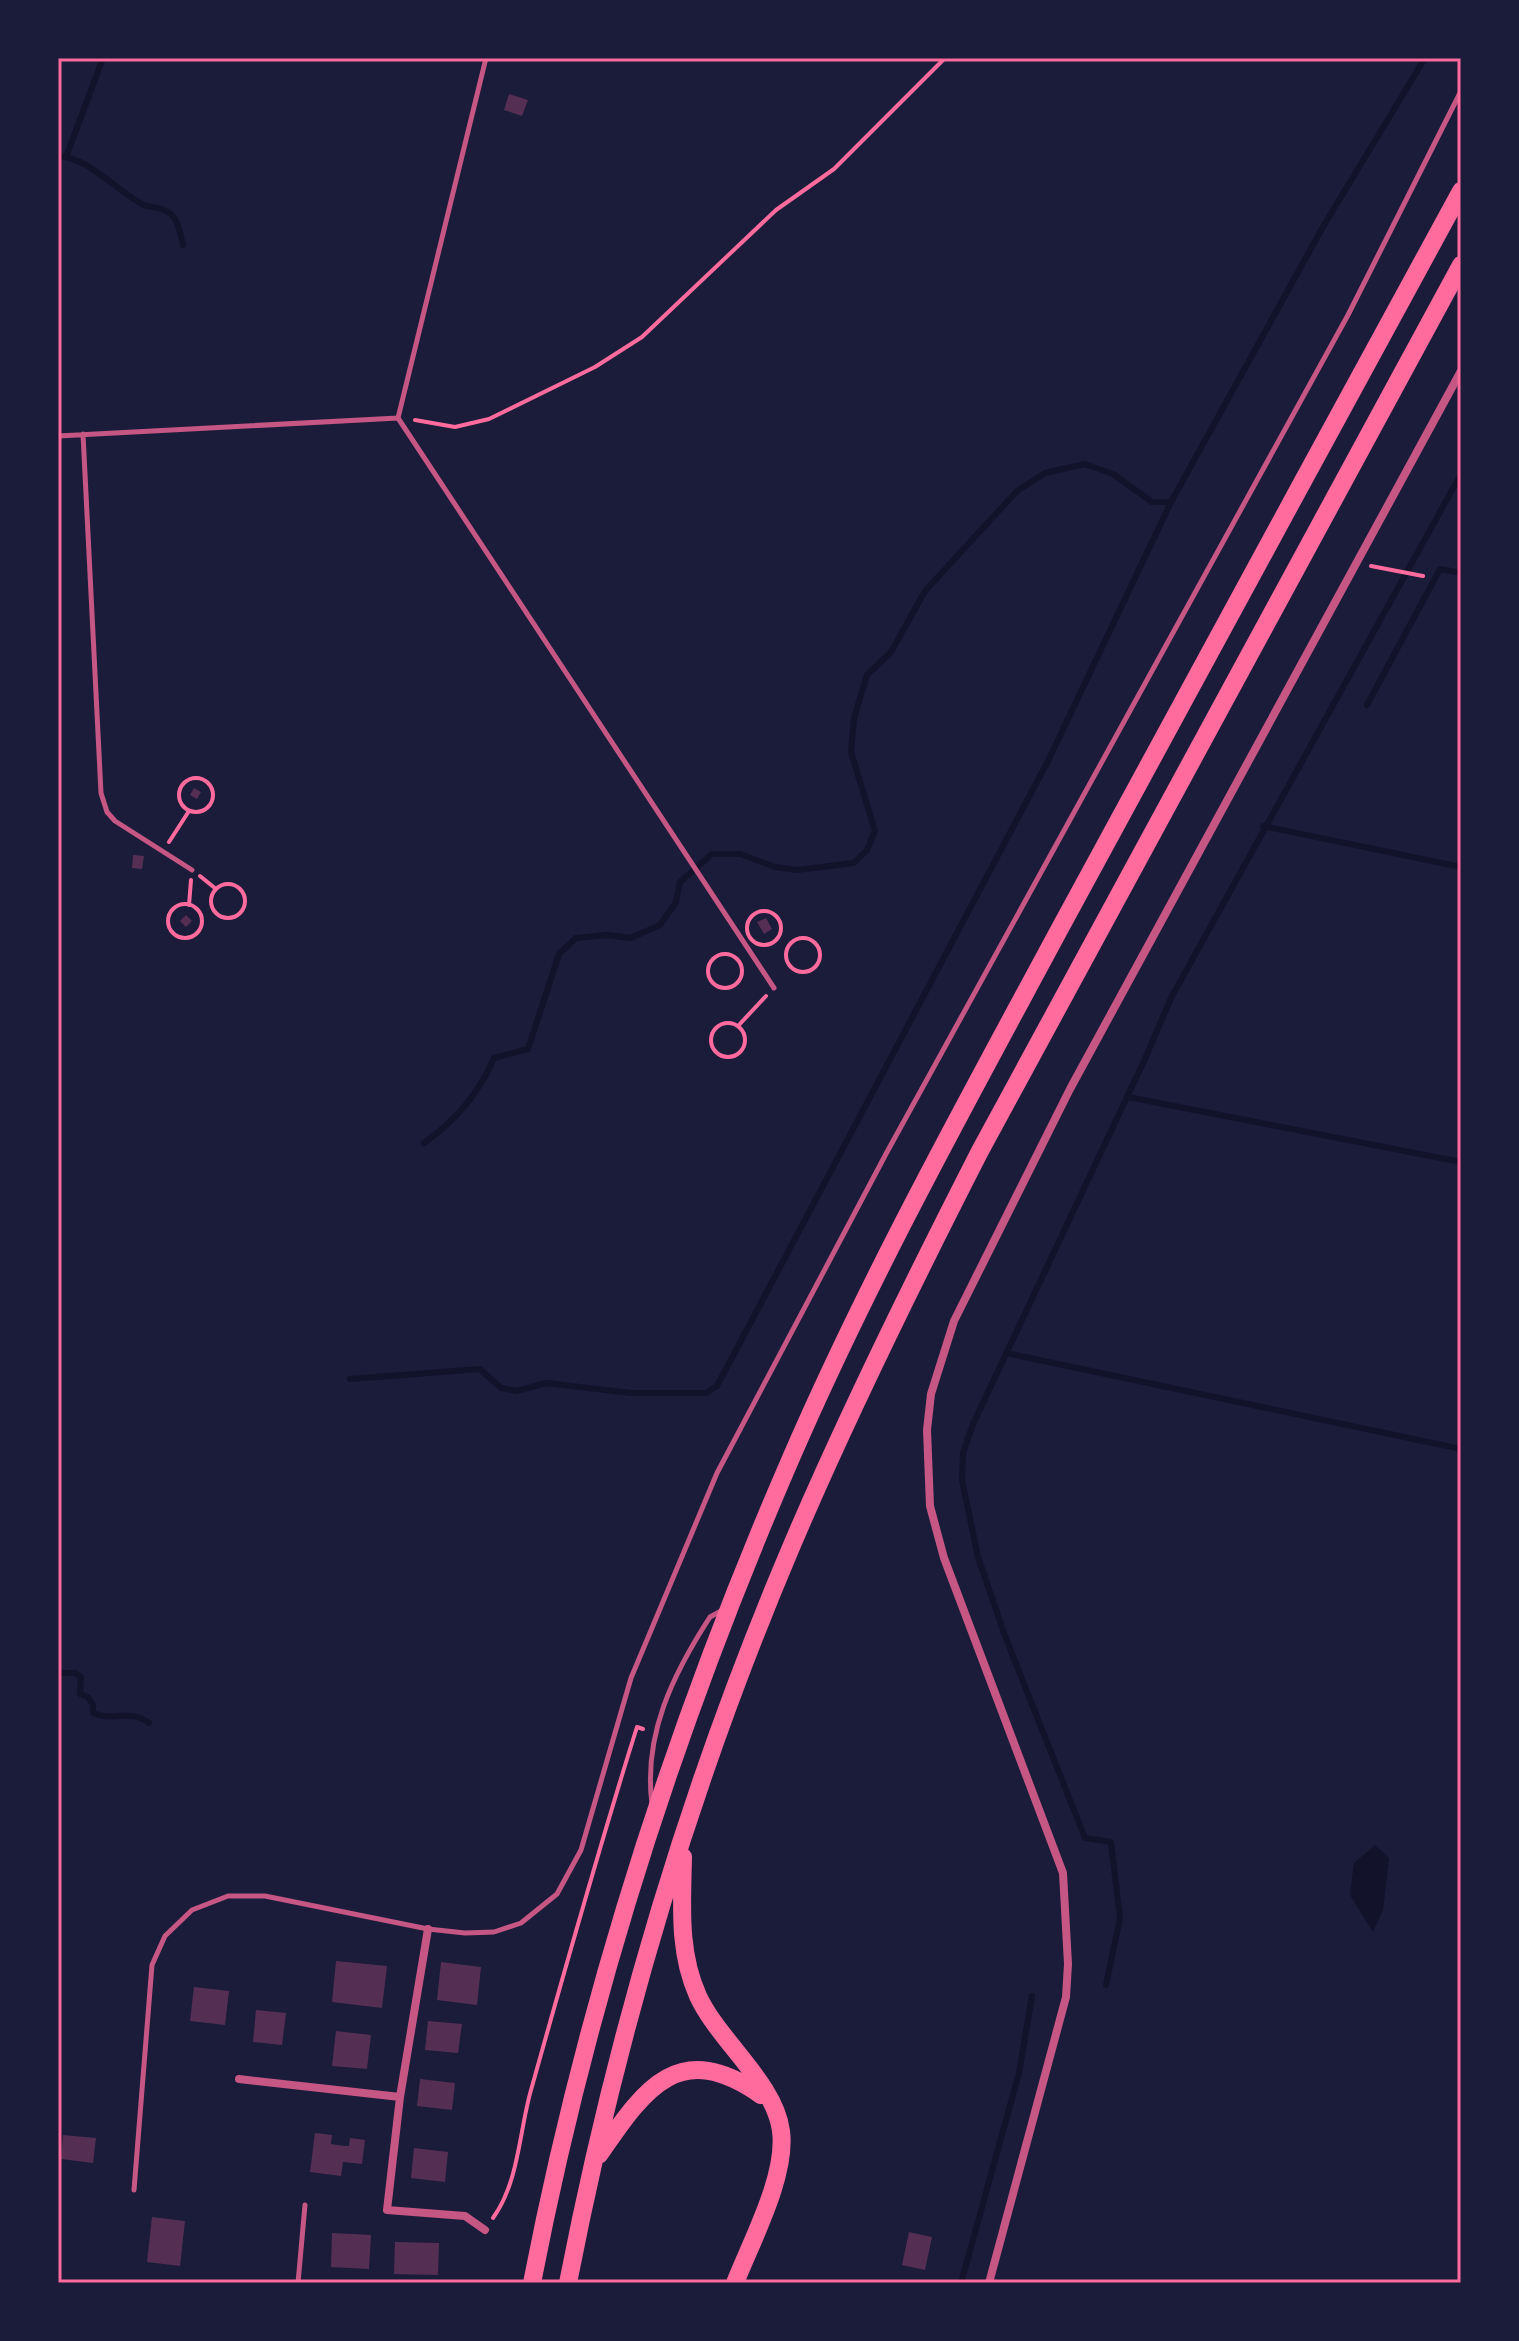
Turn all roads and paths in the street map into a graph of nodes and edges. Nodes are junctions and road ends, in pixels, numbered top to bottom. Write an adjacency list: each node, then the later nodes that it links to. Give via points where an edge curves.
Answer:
1 (486, 58): 7 (lane)
2 (945, 58): 7 (path, via 834,169 776,210 642,337 595,367 489,419 455,427)
3 (1461, 91): 26 (lane, via 1348,315 887,1152 717,1473 631,1678 572,1869 557,1894 521,1923 494,1932)
4 (1461, 191): 22 (highway, via 949,1135 793,1453)
5 (1461, 265): 25 (highway, via 912,1284 791,1547)
6 (1461, 371): 10 (street)
7 (398, 418): 8 (lane); 20 (lane)
8 (83, 434): 9 (lane); 13 (lane, via 101,793 115,821)
9 (58, 436)
10 (1357, 563): 11 (path); 38 (street, via 1070,1089 954,1321 931,1394 930,1506 944,1558 1063,1873 1066,1902 1066,1997)
11 (1423, 576)
12 (189, 811): 12 (path, via 181,804 180,788 188,780 205,781 212,802 200,812); 13 (path)
13 (163, 851): 14 (lane)
14 (192, 870): 15 (path); 16 (path)
15 (216, 889): 15 (path, via 226,884 237,887 244,896 241,912 232,918 217,914 211,899)
16 (189, 905): 16 (path, via 202,922 198,932 183,938 174,934 168,920 173,909)
17 (778, 917): 17 (path, via 780,934 773,942 757,943 749,936 748,920 757,912)
18 (817, 945): 18 (path, via 816,966 807,971 792,968 786,953 791,943 807,938)
19 (739, 961): 19 (path, via 742,972 734,986 724,988 711,980 710,964 718,956)
20 (774, 988): 21 (path)
21 (738, 1026): 21 (path, via 745,1035 741,1051 732,1057 717,1053 711,1039 716,1028)
22 (729, 1607): 24 (highway); 24 (lane, via 710,1617 669,1688 647,1771)
23 (649, 1723): 33 (path, via 647,1731 637,1727 601,1839 531,2089 506,2200)
24 (653, 1816): 35 (highway, via 584,2056)
25 (684, 1836): 29 (highway, via 684,1960 699,1999); 30 (highway, via 636,1993)
26 (428, 1929): 28 (street); 31 (lane, via 265,1896 228,1896 192,1910 165,1936 152,1965)
27 (239, 2079): 28 (street)
28 (400, 2097): 33 (street, via 387,2210 465,2216)
29 (770, 2101): 30 (highway, via 723,2076 680,2071 636,2101); 37 (highway, via 781,2131 779,2164)
30 (593, 2164): 36 (highway)
31 (134, 2190)
32 (305, 2205): 34 (lane)
33 (485, 2230)
34 (298, 2283)
35 (532, 2283)
36 (568, 2283)
37 (735, 2283)
38 (989, 2283)

